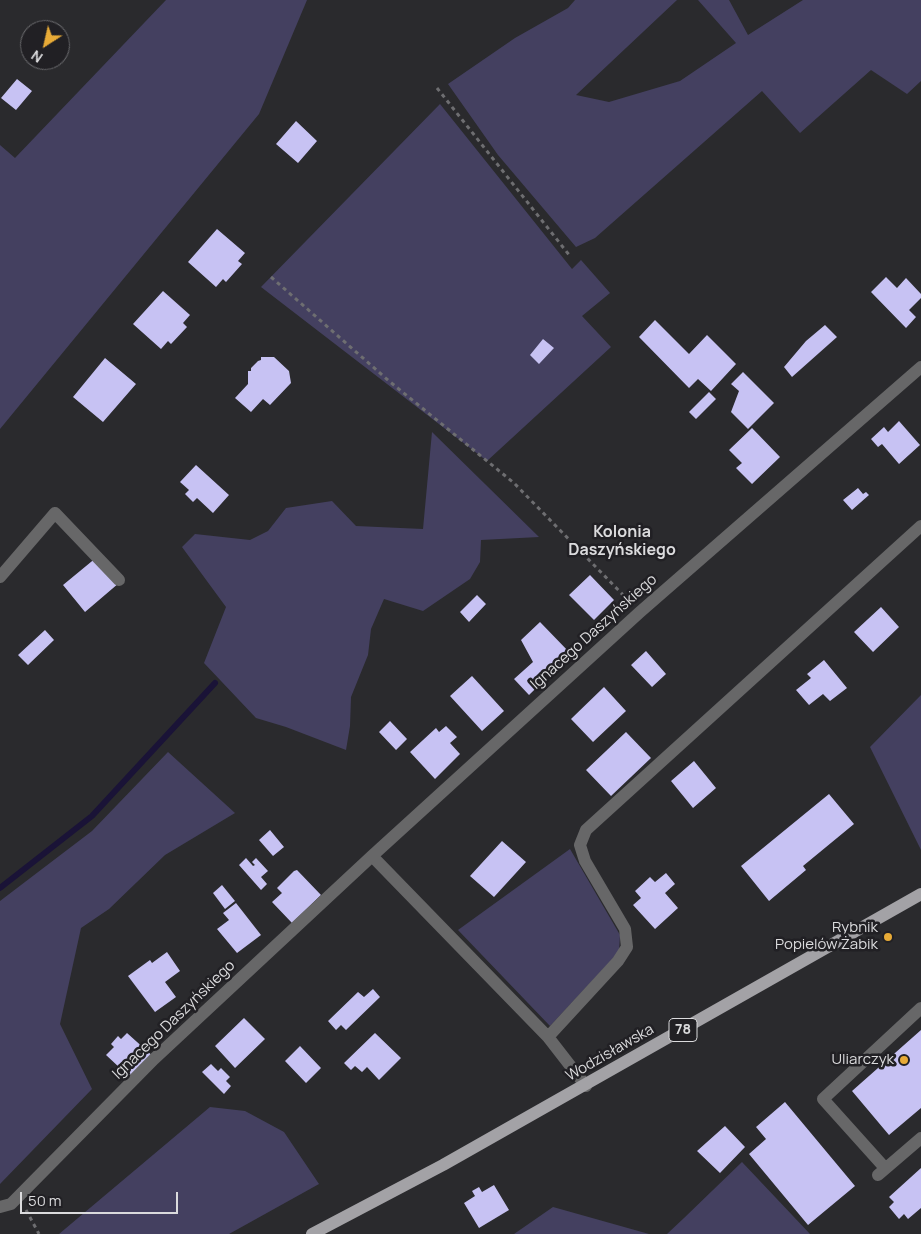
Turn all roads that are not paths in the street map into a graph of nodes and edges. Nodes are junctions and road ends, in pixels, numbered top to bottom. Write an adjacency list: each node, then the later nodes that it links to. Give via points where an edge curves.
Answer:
1 (921, 367): 5 (street, Ignacego Daszyńskiego, via 640,612)
2 (921, 526): 8 (street, via 586,830 580,845 625,930 627,947)
3 (0, 577): 4 (street, via 55,513)
4 (119, 580)
5 (372, 856): 8 (street); 11 (street, Ignacego Daszyńskiego, via 154,1059 18,1197 10,1204)
6 (921, 894): 9 (main road, Wodzisławska / 78)
7 (921, 1008): 10 (street, via 823,1099 882,1172)
8 (548, 1037): 9 (street)
9 (586, 1086): 12 (main road, Wodzisławska / 78)
10 (921, 1138)
11 (0, 1206)
12 (312, 1234)

